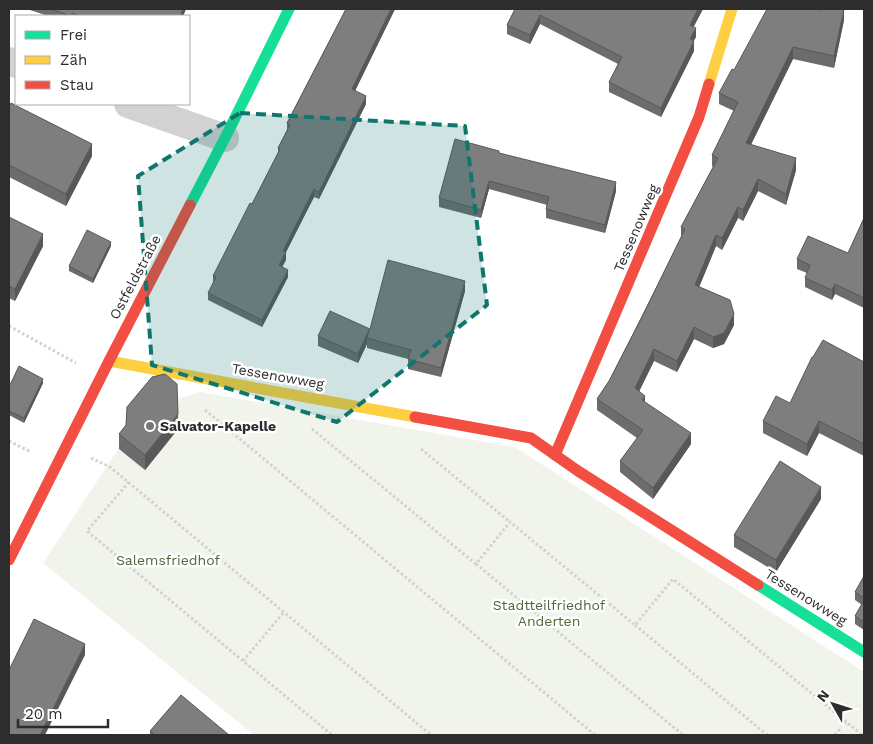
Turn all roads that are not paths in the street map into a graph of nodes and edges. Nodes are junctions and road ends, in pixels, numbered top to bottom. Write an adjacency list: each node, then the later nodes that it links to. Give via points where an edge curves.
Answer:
1 (289, 9): 4 (street, Ostfeldstraße)
2 (732, 9): 6 (street, Tessenowweg, via 699,117)
3 (131, 105): 4 (street)
4 (225, 138): 5 (street, Ostfeldstraße)
5 (109, 360): 6 (street, Tessenowweg, via 532,438); 7 (street, Ostfeldstraße)
6 (555, 455): 8 (street, Tessenowweg)
7 (9, 560)
8 (864, 652)

